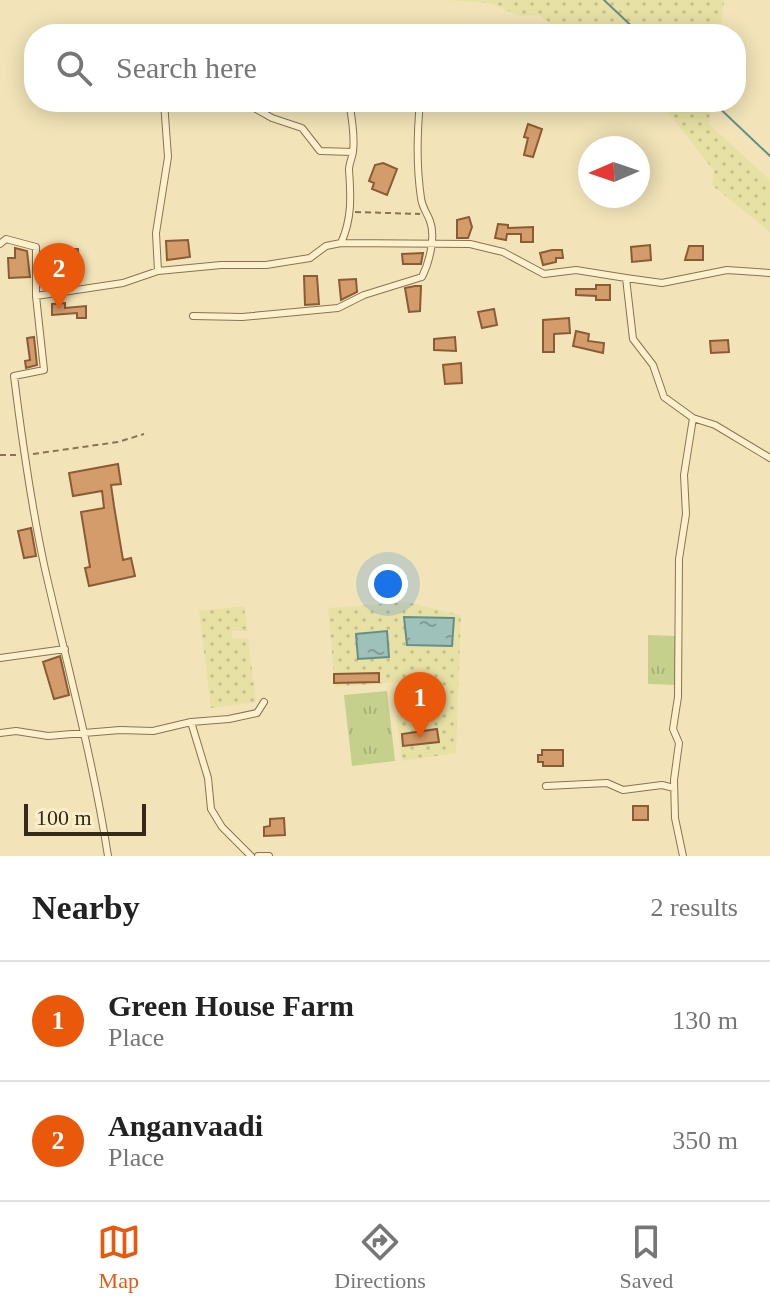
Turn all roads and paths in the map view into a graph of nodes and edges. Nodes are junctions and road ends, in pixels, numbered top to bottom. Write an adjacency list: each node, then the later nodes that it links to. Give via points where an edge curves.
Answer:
1 (165, 112): 11 (street, via 168,157 156,233)
2 (262, 112): 5 (street, via 302,128 320,151)
3 (350, 112): 5 (street)
4 (419, 112): 7 (street, via 416,146)
5 (353, 152): 6 (street)
6 (350, 212): 7 (path); 8 (street)
7 (424, 213): 9 (street, via 430,221)
8 (341, 243): 9 (street); 11 (street, via 310,258 266,265)
9 (430, 243): 13 (street, via 503,252 544,274 576,270); 15 (street, via 422,277 338,308)
10 (0, 244): 14 (street, via 6,239 36,247)
11 (158, 271): 14 (street, via 123,283)
12 (770, 273): 13 (street, via 727,270 662,283)
13 (626, 278): 16 (street, via 633,339 653,365 664,397)
14 (36, 296): 19 (street, via 44,370 14,376)
15 (193, 316)
16 (693, 418): 20 (street); 28 (street, via 679,559 681,634 673,729 679,743)
17 (144, 434): 19 (path)
18 (0, 455): 19 (path)
19 (24, 455): 21 (street)
20 (770, 458)
21 (65, 649): 22 (street); 26 (street)
22 (0, 658)
23 (264, 702): 24 (street, via 257,713)
24 (191, 722): 26 (street, via 153,731); 30 (street, via 208,778 211,809)
25 (0, 733): 26 (street)
26 (85, 733): 29 (street)
27 (546, 786): 28 (street)
28 (674, 788): 33 (street)
29 (108, 856)
30 (251, 856)
31 (258, 856): 32 (street)
32 (269, 856)
33 (683, 856)

